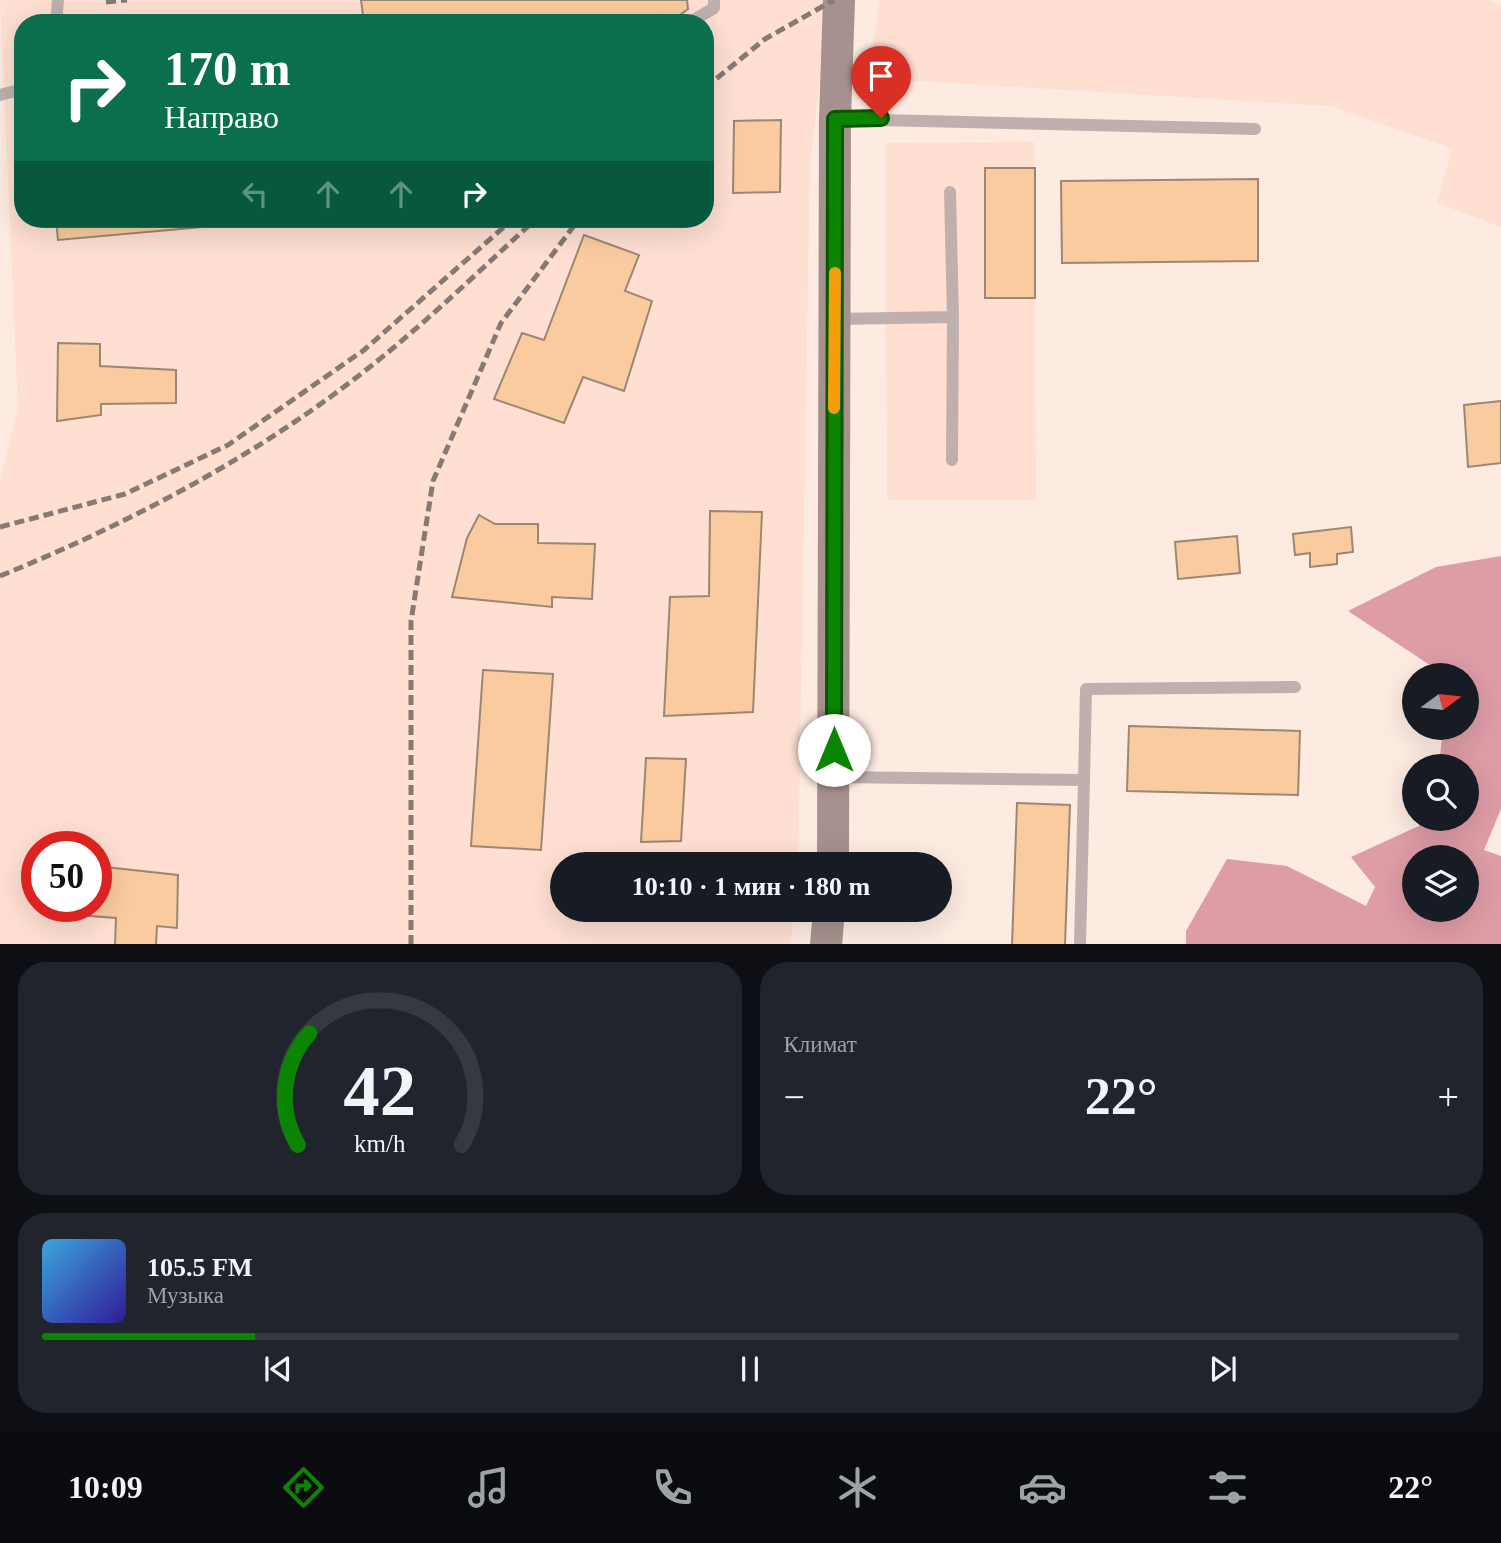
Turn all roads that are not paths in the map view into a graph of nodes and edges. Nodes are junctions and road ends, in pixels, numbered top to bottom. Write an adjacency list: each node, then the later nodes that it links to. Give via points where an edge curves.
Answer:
1 (714, 0): 3 (lane, via 714,8)
2 (839, 0): 4 (main road)
3 (704, 14)
4 (835, 119): 5 (lane); 8 (main road)
5 (1255, 129)
6 (950, 192): 7 (lane)
7 (953, 317): 8 (lane); 9 (lane)
8 (835, 319): 11 (main road)
9 (953, 460)
10 (1295, 687): 12 (lane, via 1086,689)
11 (834, 777): 12 (lane); 13 (main road)
12 (1084, 780): 14 (lane)
13 (833, 852)
14 (1080, 944)

